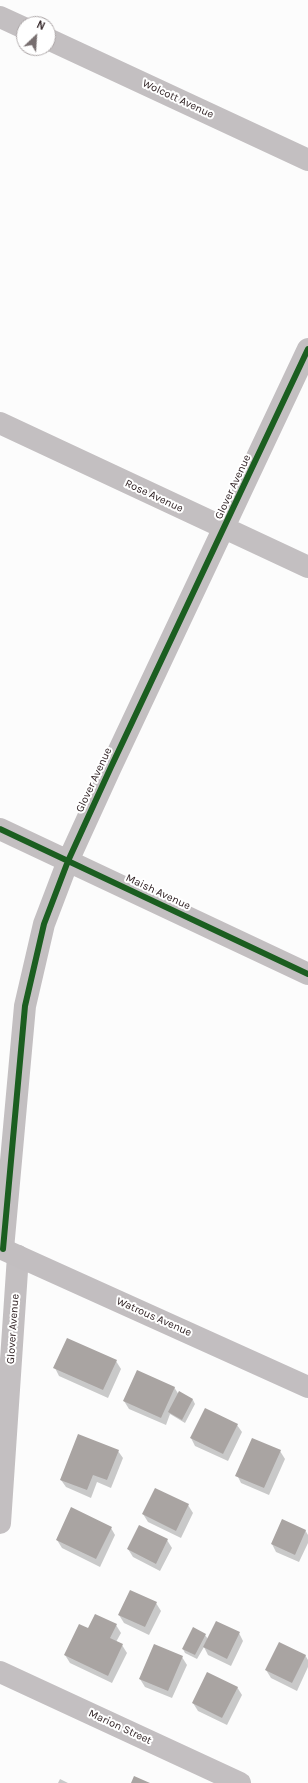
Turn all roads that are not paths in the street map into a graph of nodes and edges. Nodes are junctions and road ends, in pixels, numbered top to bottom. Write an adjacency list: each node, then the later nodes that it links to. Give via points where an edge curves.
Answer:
1 (0, 16): 2 (street)
2 (16, 24)
3 (56, 43): 4 (street, Wolcott Avenue)
4 (308, 160)
5 (308, 349): 7 (street, Glover Avenue)
6 (0, 423): 7 (street, Rose Avenue)
7 (224, 528): 8 (street, Rose Avenue); 10 (street, Glover Avenue)
8 (308, 567)
9 (0, 829): 10 (street, Maish Avenue)
10 (68, 861): 11 (street, Maish Avenue); 12 (street, Glover Avenue, via 44,924 25,1006)
11 (308, 974)
12 (7, 1251): 13 (street, Watrous Avenue); 14 (street, Glover Avenue)
13 (308, 1387)
14 (0, 1523)
15 (0, 1672): 16 (street, Marion Street)
16 (240, 1783)

